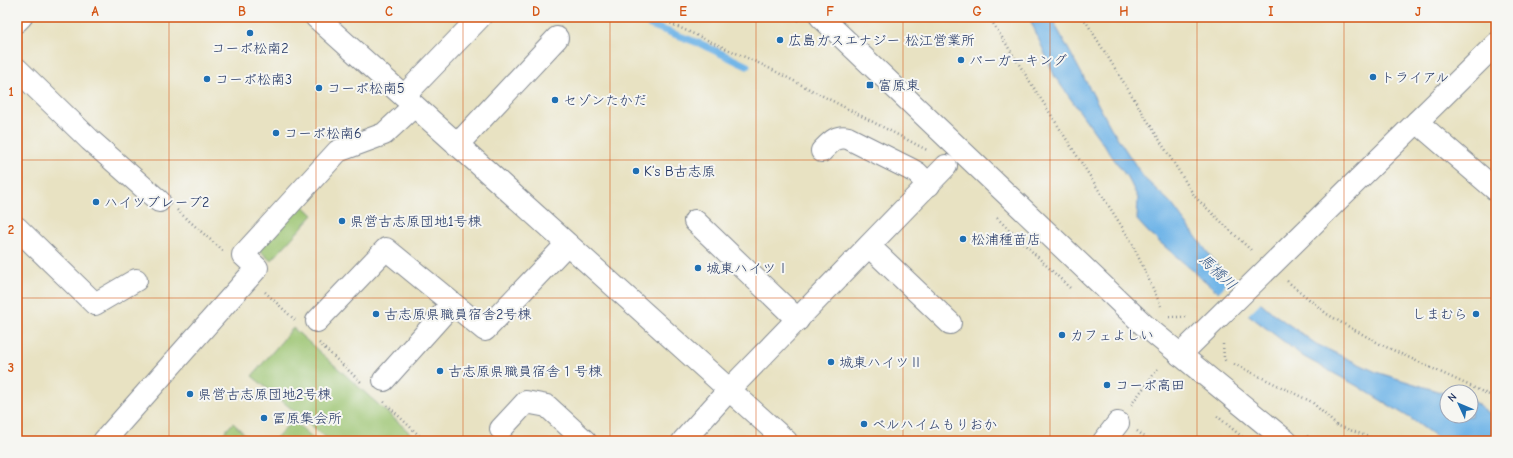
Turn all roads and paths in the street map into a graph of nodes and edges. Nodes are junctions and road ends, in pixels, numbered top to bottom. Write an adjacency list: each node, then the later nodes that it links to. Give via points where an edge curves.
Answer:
1 (21, 17): 8 (street)
2 (480, 17): 12 (street)
3 (656, 17): 16 (path, via 765,66)
4 (821, 17): 33 (street, via 1144,325)
5 (989, 17): 29 (path, via 1131,241)
6 (1083, 17): 25 (path, via 1195,197)
7 (324, 19): 12 (street)
8 (17, 21)
9 (557, 38): 14 (street)
10 (1496, 44): 13 (street)
11 (17, 69): 20 (street, via 90,140)
12 (409, 101): 14 (street); 41 (street, via 384,134 338,150 243,255 257,268)
13 (1417, 122): 19 (street); 25 (street)
14 (457, 144): 23 (street)
15 (822, 151): 18 (street, via 837,138 848,138 910,169)
16 (928, 151)
17 (946, 166): 18 (street)
18 (929, 184): 24 (street)
19 (1496, 190)
20 (159, 201)
21 (695, 221): 30 (street)
22 (17, 228): 26 (street, via 95,304)
23 (567, 244): 28 (street, via 484,330); 37 (street)
24 (869, 246): 30 (street); 32 (street)
25 (1262, 263): 33 (street, via 1213,323)
26 (136, 280)
27 (1286, 281): 38 (path, via 1342,323 1382,345)
28 (452, 304): 31 (street, via 386,249); 36 (street)
29 (1161, 306)
30 (798, 320): 37 (street)
31 (317, 321)
32 (950, 323)
33 (1180, 355): 46 (street)
34 (1234, 364): 47 (path, via 1312,402 1336,425)
35 (1159, 367): 39 (path)
36 (384, 380)
37 (729, 390): 43 (street); 44 (street)
38 (1496, 398)
39 (1118, 423): 45 (street)
40 (501, 429): 42 (street, via 526,402 547,406)
41 (104, 441)
42 (585, 441)
43 (683, 441)
44 (786, 441)
45 (1104, 441)
46 (1286, 441)
47 (1380, 441)

